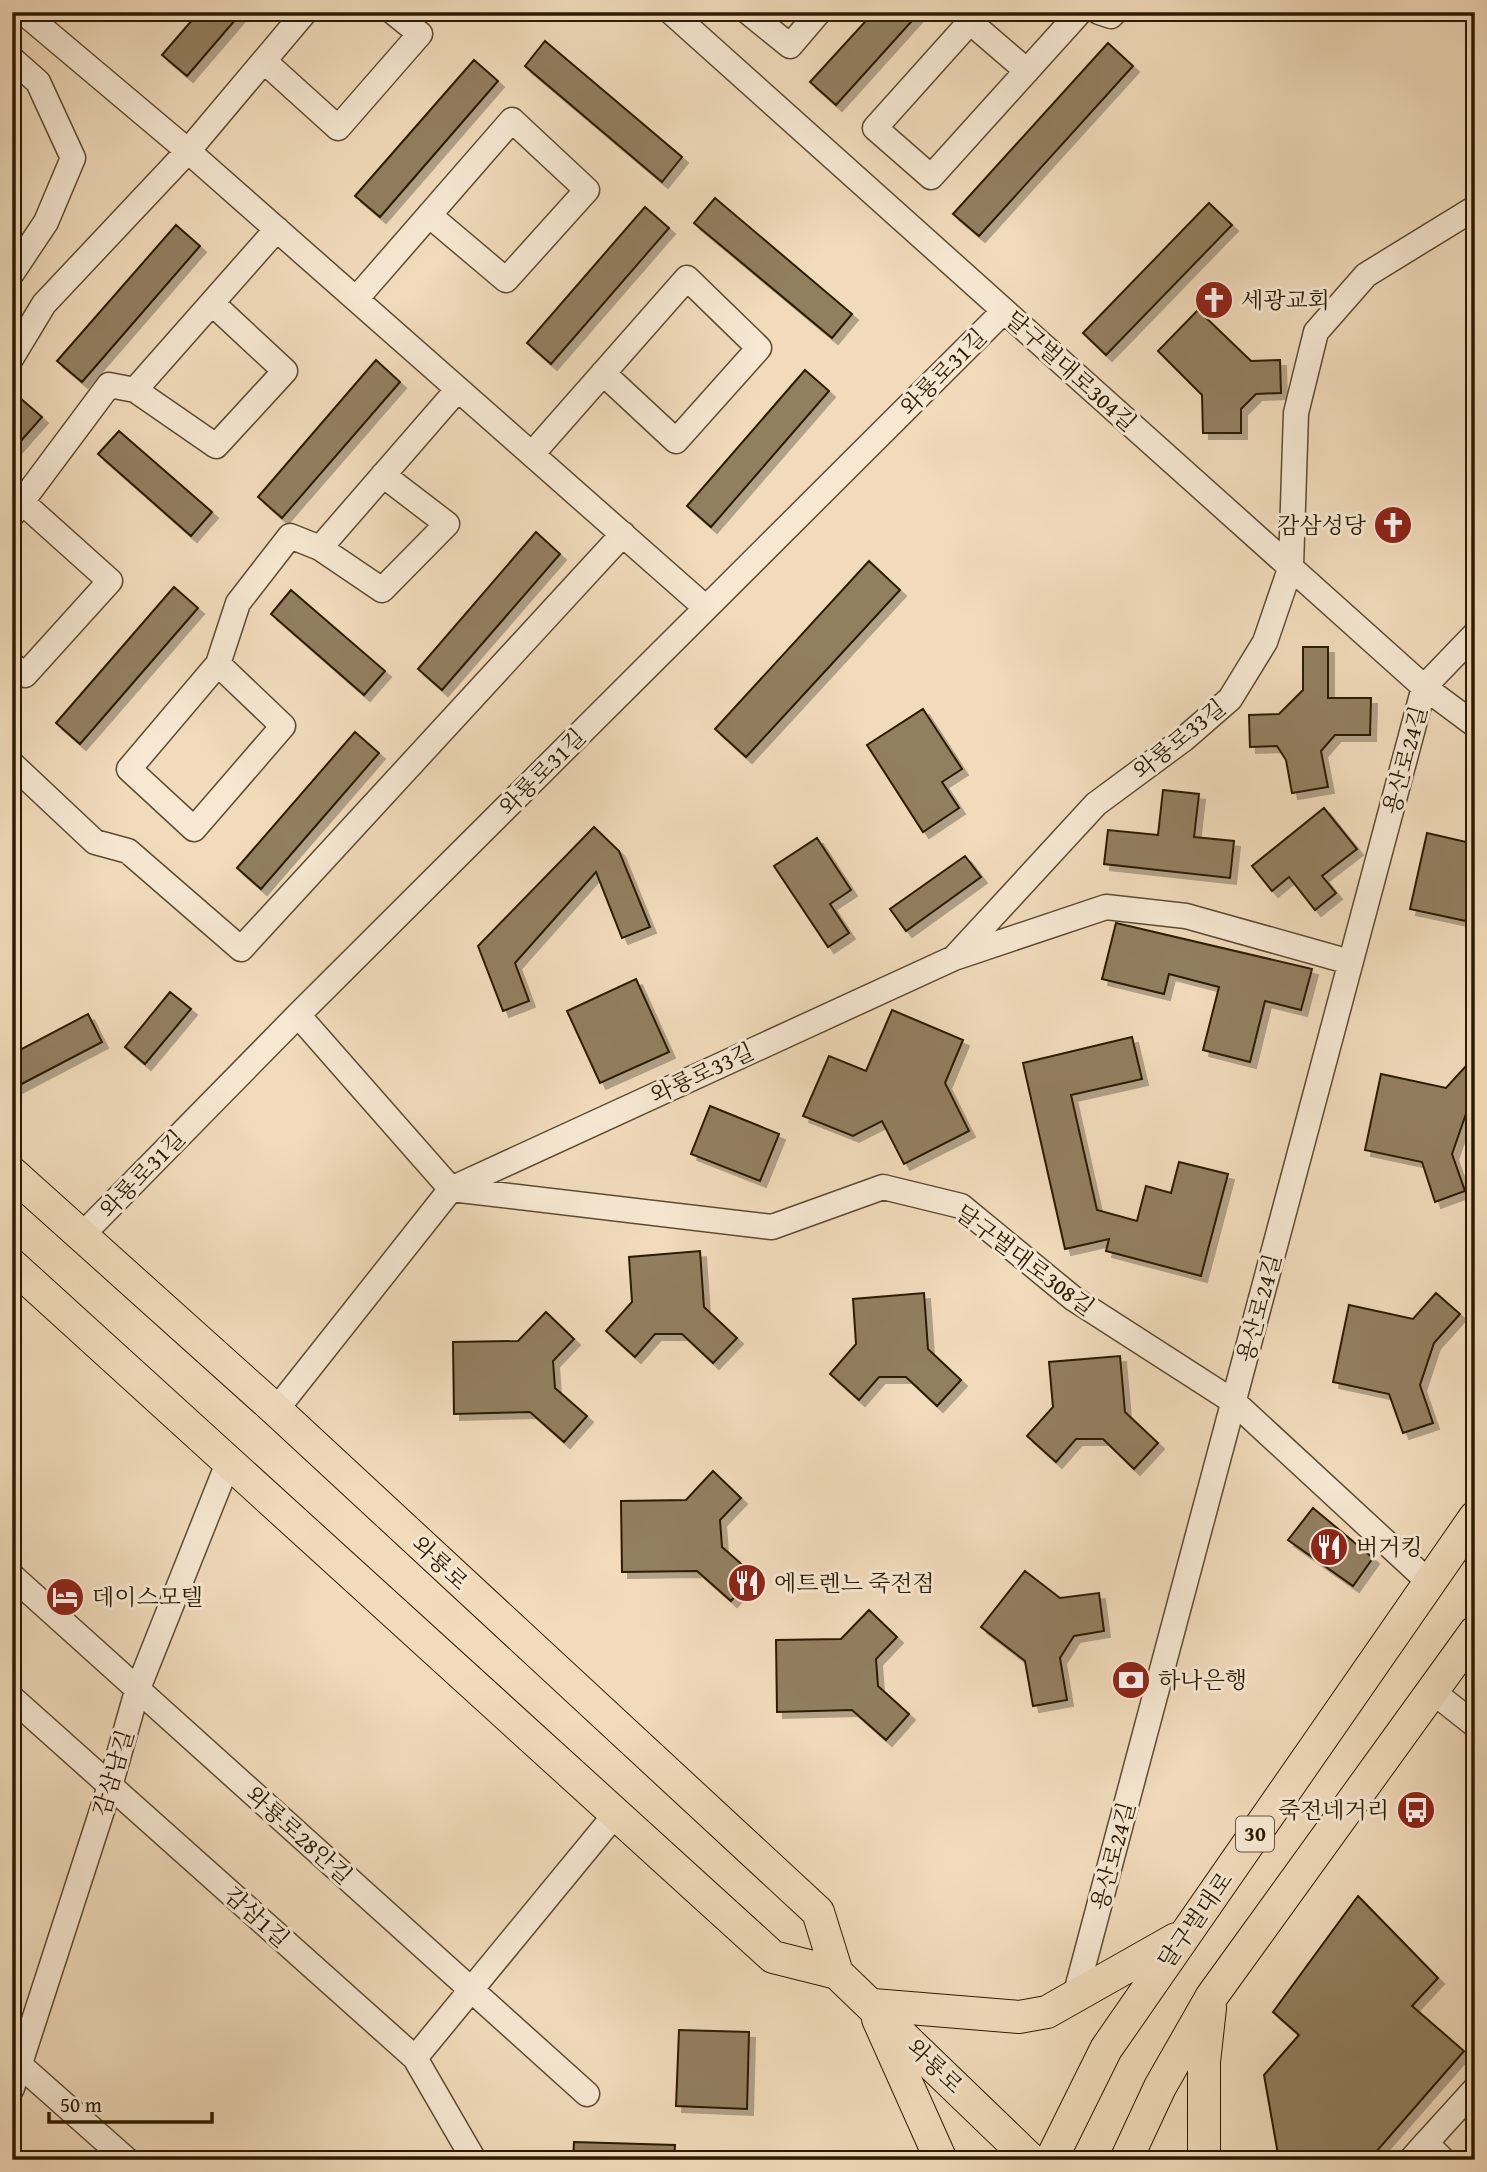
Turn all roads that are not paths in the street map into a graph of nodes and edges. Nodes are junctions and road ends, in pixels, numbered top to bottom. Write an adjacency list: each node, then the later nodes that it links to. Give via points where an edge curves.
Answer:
1 (305, 12): 11 (street)
2 (393, 12): 11 (street, via 420,34 338,128)
3 (671, 12): 20 (street, 달구벌대로304길)
4 (748, 12): 5 (street, via 790,46)
5 (819, 12)
6 (1080, 12): 12 (street)
7 (1099, 12): 8 (street, via 1111,16)
8 (1115, 12)
9 (38, 17): 13 (street)
10 (12, 60): 17 (street, via 38,82 74,158 46,222)
11 (264, 61): 13 (street)
12 (1027, 71): 12 (street, via 931,177 875,128 970,22)
13 (188, 151): 16 (street); 21 (street, via 44,304)
14 (1475, 208): 30 (street, 와룡로33길, via 1366,275 1316,332 1296,413)
15 (429, 215): 15 (street, via 512,120 587,190 506,280); 18 (street)
16 (277, 229): 18 (street); 19 (street)
17 (12, 273)
18 (356, 299): 23 (street)
19 (212, 303): 24 (street); 24 (street, via 285,371 216,446)
20 (1004, 311): 30 (street, 달구벌대로304길); 31 (street, 와룡로31길)
21 (12, 357)
22 (603, 373): 22 (street, via 687,278 759,348 676,441); 25 (street)
23 (458, 389): 25 (street); 26 (street)
24 (135, 390): 27 (street, via 109,386)
25 (532, 454): 28 (street)
26 (383, 475): 29 (street); 29 (street, via 447,524 382,590)
27 (17, 508): 34 (street, via 110,581 25,675)
28 (622, 534): 31 (street); 37 (street, via 241,949 128,851 95,842)
29 (320, 548): 33 (street, via 290,536 238,603)
30 (1290, 566): 35 (street, 달구벌대로304길); 38 (street, 와룡로33길, via 1265,642 1230,699 1096,804)
31 (706, 608): 40 (street, 와룡로31길)
32 (1475, 634): 35 (street, 용산로24길)
33 (218, 664): 33 (street, via 130,769 194,830 283,726)
34 (12, 665)
35 (1424, 687): 36 (street, 달구벌대로304길); 39 (street, 용산로24길)
36 (1475, 725)
37 (12, 764)
38 (954, 958): 39 (street, 와룡로33길, via 1106,907 1186,916); 42 (street, 와룡로33길)
39 (1350, 962): 45 (street, 용산로24길)
40 (298, 1015): 42 (street); 43 (street, 와룡로31길)
41 (12, 1173): 43 (main road, 와룡로)
42 (451, 1189): 45 (street, 달구벌대로308길, via 772,1227 883,1187 961,1206 1074,1299); 46 (street, 와룡로33길)
43 (82, 1235): 46 (main road, 와룡로)
44 (12, 1265): 47 (main road, 와룡로)
45 (1234, 1402): 50 (street, 달구벌대로308길); 62 (street, 용산로24길)
46 (276, 1410): 59 (main road, 와룡로, via 818,1912)
47 (228, 1463): 52 (street, 감삼남길); 57 (main road, 와룡로)
48 (1475, 1517): 50 (main road, 달구벌대로 / 30)
49 (12, 1576): 52 (street, 와룡로28안길)
50 (1430, 1583): 58 (main road, 달구벌대로 / 30)
51 (1475, 1632): 53 (main road, 30)
52 (137, 1691): 56 (street, 감삼남길); 60 (street, 와룡로28안길)
53 (1432, 1691): 55 (street); 61 (main road, 30)
54 (12, 1698): 56 (street, 감삼1길)
55 (1475, 1725)
56 (110, 1786): 64 (street, 감삼1길); 65 (street, 감삼남길)
57 (614, 1816): 59 (main road, 와룡로, via 773,1957); 60 (street)
58 (1186, 1933): 62 (main road); 74 (main road, 달구벌대로 / 30, via 1106,2049)
59 (837, 1973): 63 (main road, 와룡로)
60 (473, 1990): 64 (street); 68 (street, 와룡로28안길)
61 (1212, 1996): 75 (main road, 30, via 1160,2087); 76 (main road, via 1205,2062)
62 (1074, 2000): 63 (main road, via 1019,2017)
63 (873, 2005): 72 (main road); 73 (main road, 와룡로)
64 (415, 2058): 71 (street, 감삼1길)
65 (16, 2061): 66 (street, 감삼남길); 70 (street)
66 (12, 2088)
67 (1475, 2089): 69 (street)
68 (587, 2094)
69 (1427, 2154)
70 (127, 2160)
71 (474, 2160)
72 (941, 2160)
73 (1031, 2160)
74 (1051, 2160)
75 (1126, 2160)
76 (1204, 2160)

